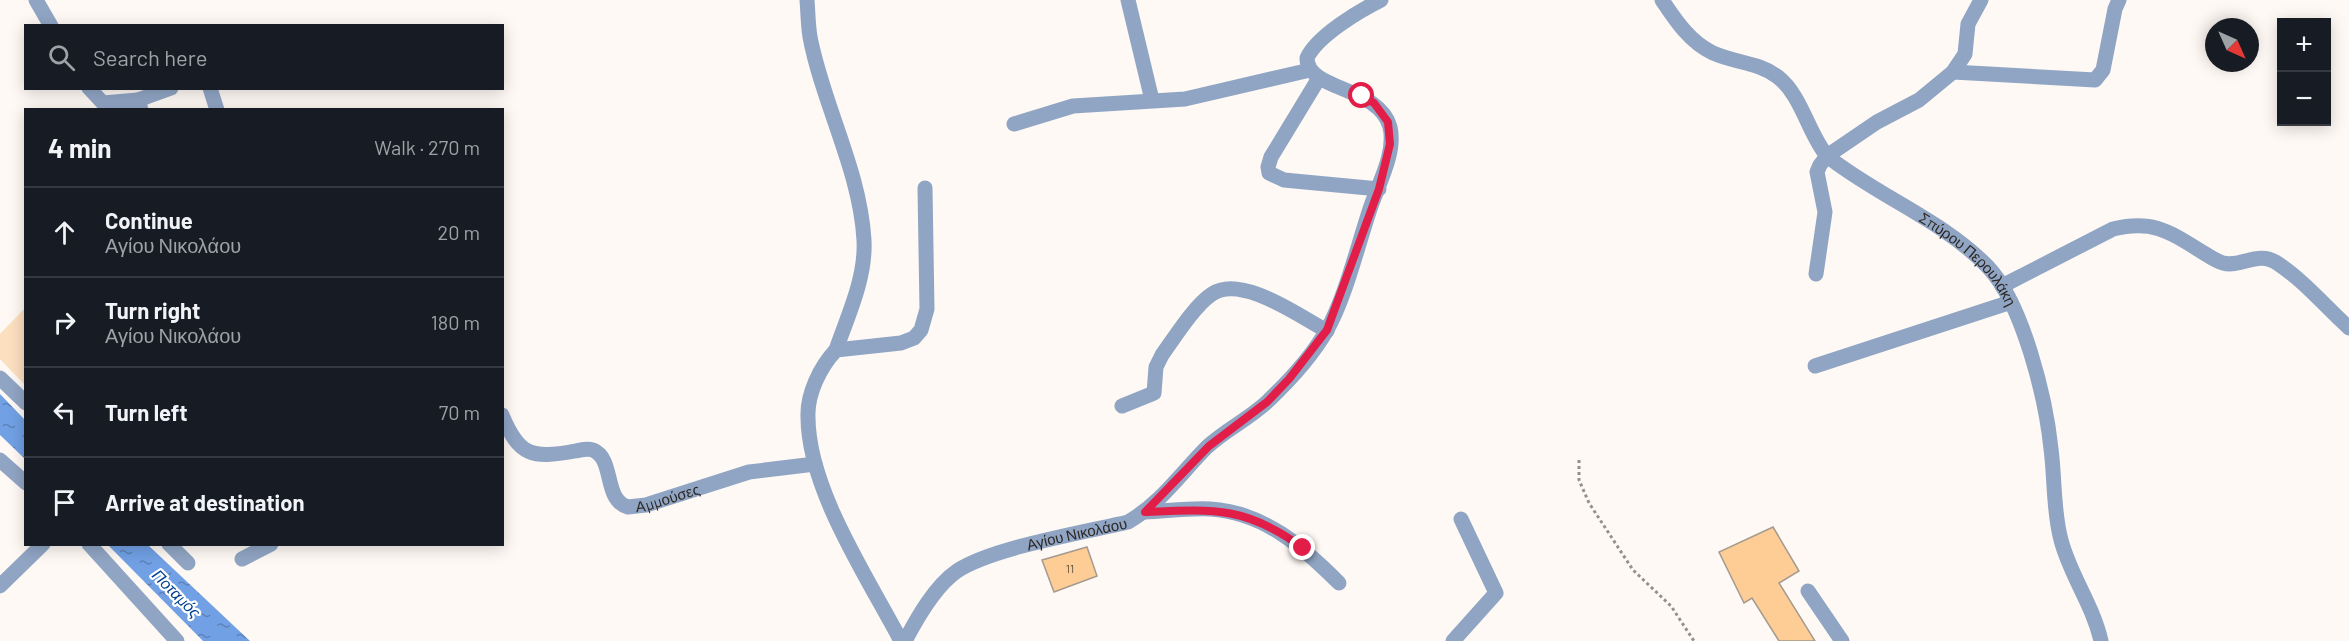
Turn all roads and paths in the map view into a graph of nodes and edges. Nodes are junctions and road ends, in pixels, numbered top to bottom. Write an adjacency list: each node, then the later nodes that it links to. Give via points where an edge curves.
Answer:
1 (36, 0): 8 (street)
2 (807, 0): 26 (street, via 810,36 853,182 864,241 862,268)
3 (1128, 0): 14 (street)
4 (1381, 0): 10 (street, via 1316,44 1307,58)
5 (1981, 0): 9 (street, via 1968,24 1965,54)
6 (2119, 0): 9 (street, via 2103,70 2095,80)
7 (1666, 1): 18 (street, Σπύρου Περουλάκη, via 1690,38 1713,53 1766,69 1780,79)
8 (50, 24)
9 (1953, 72): 18 (street, via 1919,100 1877,122)
10 (1315, 74): 14 (street, via 1185,99); 20 (street, Αγίου Νικολάου, via 1368,98 1388,122 1390,144); 20 (street, via 1271,157 1269,173 1284,180)
11 (90, 90): 15 (street, via 107,104)
12 (167, 90): 15 (street)
13 (211, 90): 16 (street)
14 (1152, 100): 17 (street, via 1073,106)
15 (140, 105)
16 (216, 108)
17 (1014, 124)
18 (1827, 156): 21 (street, via 1817,172 1825,212); 22 (street, Σπύρου Περουλάκη, via 1960,243 1990,269)
19 (925, 188): 26 (street, via 927,309 921,330 901,344)
20 (1379, 189): 25 (street, Αγίου Νικολάου)
21 (1816, 274)
22 (2002, 286): 23 (street, Σπύρου Περουλάκη); 24 (street, via 2113,229 2133,224 2153,226 2171,232 2220,262 2233,264 2259,258 2275,261)
23 (2011, 302): 27 (street); 52 (street, Σπύρου Περουλάκη, via 2045,410 2061,542)
24 (2349, 328)
25 (1327, 330): 30 (street, via 1249,290 1231,288 1213,293 1162,355 1156,367 1154,393); 36 (street, Αγίου Νικολάου, via 1267,402 1209,446)
26 (836, 350): 34 (street, via 821,369 811,393 808,417)
27 (1815, 366)
28 (0, 378): 29 (street)
29 (24, 401)
30 (1122, 406)
31 (504, 420): 34 (street, Αμμούσες, via 511,436 528,453 550,456 585,449 595,451 602,459 615,498 628,507 646,505 749,472)
32 (0, 460): 35 (street)
33 (1579, 460): 50 (path, via 1579,480 1589,503 1633,570 1671,606)
34 (815, 464): 48 (street, via 828,502)
35 (24, 481)
36 (1145, 512): 44 (street, via 1210,509 1261,522 1303,548); 48 (street, Αγίου Νικολάου, via 1128,522 1008,551 958,570)
37 (1461, 519): 49 (street, via 1496,593)
38 (42, 546): 45 (street)
39 (90, 546): 47 (street)
40 (171, 546): 43 (street)
41 (267, 546): 42 (street)
42 (242, 559)
43 (188, 563)
44 (1339, 583)
45 (0, 586)
46 (1808, 591): 51 (street)
47 (177, 641)
48 (903, 641)
49 (1453, 641)
50 (1694, 641)
51 (1842, 641)
52 (2101, 641)

